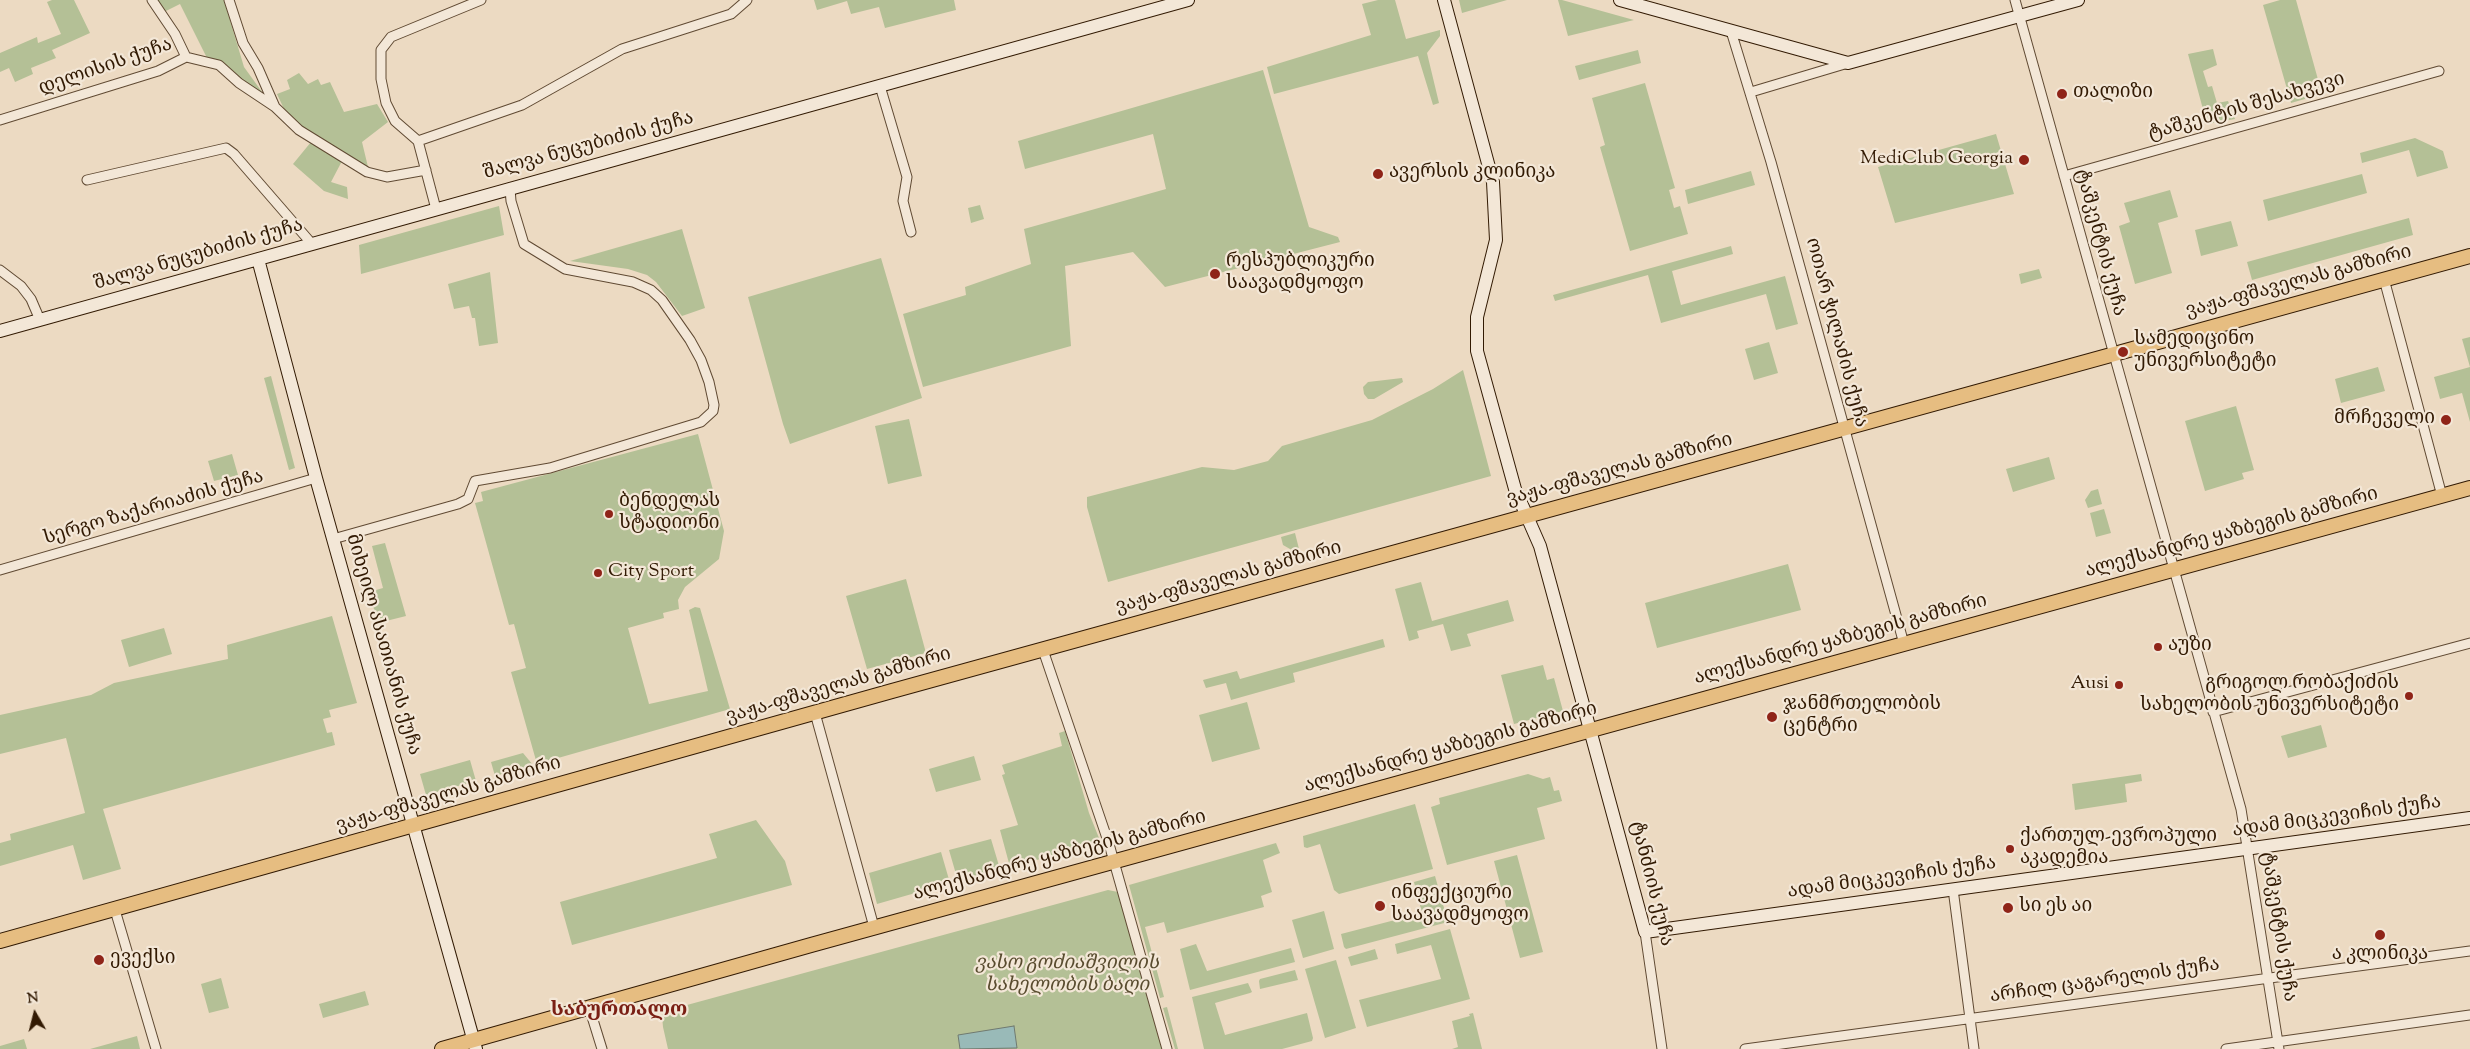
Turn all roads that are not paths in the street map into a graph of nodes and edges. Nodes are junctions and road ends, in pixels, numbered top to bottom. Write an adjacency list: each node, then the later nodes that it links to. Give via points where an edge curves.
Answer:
1 (152, 0): 12 (street, დელისის ქუჩა)
2 (229, 0): 17 (street, via 243,43)
3 (481, 0): 19 (street, via 391,37 381,50 381,79 386,103 395,120)
4 (747, 0): 19 (street, via 732,14 622,49 522,105)
5 (1188, 0): 15 (main road, შალვა ნუცუბიძის ქუჩა)
6 (1444, 0): 38 (main road, ტანძიის ქუჩა, via 1493,182 1496,240 1477,317 1477,351 1515,490)
7 (1620, 0): 11 (main road)
8 (2015, 0): 10 (street, ტაშკენტის ქუჩა)
9 (2078, 0): 10 (main road)
10 (2020, 17): 13 (main road); 21 (street, ტაშკენტის ქუჩა)
11 (1731, 31): 13 (main road); 16 (street, ოთარ ჭილაძის ქუჩა)
12 (186, 57): 17 (street, via 219,65); 18 (street, დელისის ქუჩა, via 158,71)
13 (1848, 64): 16 (street)
14 (2439, 71): 21 (street, ტაშკენტის შესახვევი)
15 (880, 86): 23 (main road, შალვა ნუცუბიძის ქუჩა); 25 (street, via 907,177 903,201)
16 (1750, 92): 34 (street, ოთარ ჭილაძის ქუჩა)
17 (275, 107): 20 (street, via 299,130 367,172 387,177)
18 (0, 120)
19 (418, 141): 20 (street)
20 (426, 170): 24 (street)
21 (2064, 176): 33 (street, ტაშკენტის ქუჩა)
22 (87, 180): 26 (street, via 226,148)
23 (510, 189): 24 (main road, შალვა ნუცუბიძის ქუჩა); 39 (street, via 524,244 565,269 633,282 651,290 662,300 701,360 713,411 701,422 550,468 475,481 468,499 458,504)
24 (436, 209): 26 (main road, შალვა ნუცუბიძის ქუჩა)
25 (912, 232)
26 (312, 244): 28 (main road, შალვა ნუცუბიძის ქუჩა)
27 (2470, 256): 30 (main road, ვაჟა-ფშაველას გამზირი)
28 (258, 259): 31 (main road, შალვა ნუცუბიძის ქუჩა); 35 (main road, მიხეილ ასათიანის ქუჩა)
29 (0, 270): 31 (street, via 21,286)
30 (2384, 279): 33 (main road, ვაჟა-ფშაველას გამზირი); 37 (street)
31 (40, 320): 32 (main road, შალვა ნუცუბიძის ქუჩა)
32 (0, 331)
33 (2113, 354): 34 (main road, ვაჟა-ფშაველას გამზირი); 40 (street, ტაშკენტის ქუჩა)
34 (1844, 429): 38 (main road, ვაჟა-ფშაველას გამზირი); 43 (street, ოთარ ჭილაძის ქუჩა)
35 (316, 478): 39 (main road, მიხეილ ასათიანის ქუჩა); 41 (street, სერგო ზაქარიაძის ქუჩა)
36 (2470, 488): 37 (main road, ალექსანდრე ყაზბეგის გამზირი)
37 (2442, 496): 40 (main road, ალექსანდრე ყაზბეგის გამზირი)
38 (1527, 516): 44 (main road, ვაჟა-ფშაველას გამზირი); 47 (main road, ტანძიის ქუჩა, via 1540,546)
39 (333, 539): 49 (main road, მიხეილ ასათიანის ქუჩა)
40 (2174, 569): 43 (main road, ალექსანდრე ყაზბეგის გამზირი); 45 (street, ტაშკენტის ქუჩა)
41 (0, 570)
42 (2470, 643): 45 (street)
43 (1904, 644): 47 (main road, ალექსანდრე ყაზბეგის გამზირი)
44 (1043, 650): 46 (main road, ვაჟა-ფშაველას გამზირი); 51 (street)
45 (2213, 712): 50 (street, ტაშკენტის ქუჩა)
46 (815, 713): 49 (main road, ვაჟა-ფშაველას გამზირი); 54 (street)
47 (1591, 730): 51 (main road, ალექსანდრე ყაზბეგის გამზირი); 55 (main road, ტანძიის ქუჩა)
48 (2470, 818): 50 (main road, ადამ მიცკევიჩის ქუჩა)
49 (414, 825): 53 (main road, ვაჟა-ფშაველას გამზირი); 62 (main road, მიხეილ ასათიანის ქუჩა)
50 (2249, 849): 52 (main road, ადამ მიცკევიჩის ქუჩა); 58 (street, ტაშკენტის ქუჩა)
51 (1114, 862): 54 (main road, ალექსანდრე ყაზბეგის გამზირი); 67 (street)
52 (1953, 890): 55 (main road, ადამ მიცკევიჩის ქუჩა); 61 (street)
53 (115, 910): 56 (main road, ვაჟა-ფშაველას გამზირი); 64 (street)
54 (874, 927): 59 (main road, ალექსანდრე ყაზბეგის გამზირი)
55 (1645, 932): 68 (street, ტანძიის ქუჩა)
56 (0, 942)
57 (2470, 951): 58 (street, არჩილ ცაგარელის ქუჩა)
58 (2268, 977): 61 (street, არჩილ ცაგარელის ქუჩა); 63 (street, ტაშკენტის ქუჩა)
59 (589, 1007): 62 (main road, ალექსანდრე ყაზბეგის გამზირი); 66 (street)
60 (2470, 1015): 63 (street)
61 (1970, 1017): 69 (street, არჩილ ცაგარელის ქუჩა); 70 (street)
62 (475, 1045): 65 (main road, ალექსანდრე ყაზბეგის გამზირი)
63 (2278, 1046): 71 (street)
64 (156, 1049)
65 (442, 1049)
66 (602, 1049)
67 (1168, 1049)
68 (1662, 1049)
69 (1745, 1049)
70 (1974, 1049)
71 (2226, 1049)

